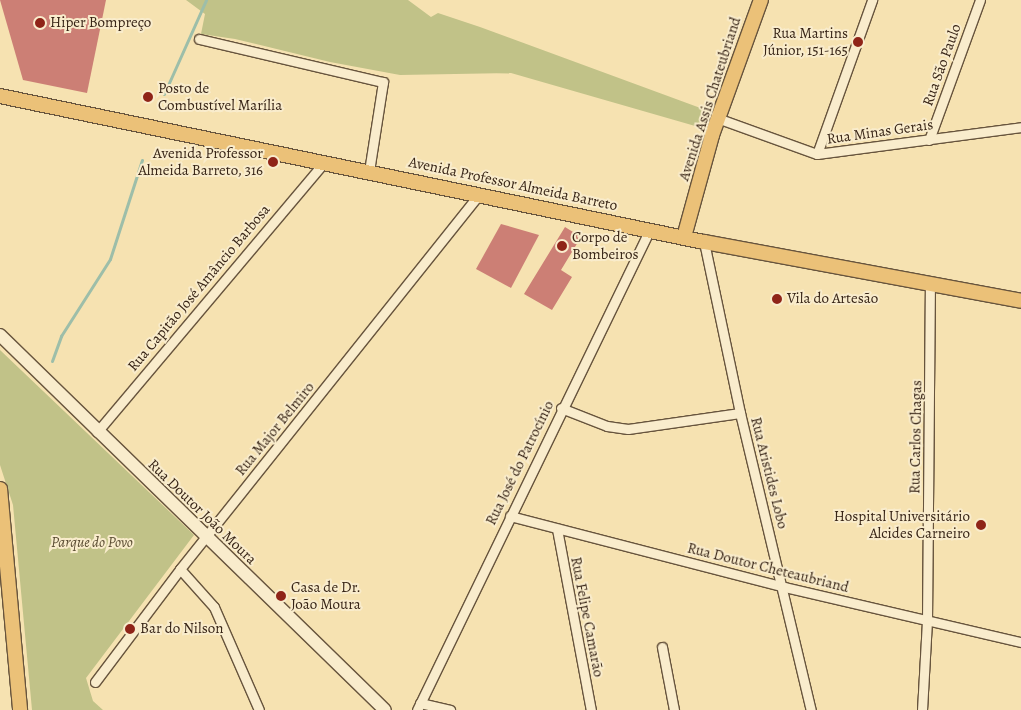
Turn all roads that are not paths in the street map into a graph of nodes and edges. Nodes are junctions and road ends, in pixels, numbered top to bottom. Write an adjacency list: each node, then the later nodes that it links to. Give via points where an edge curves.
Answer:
1 (761, 0): 6 (main road, Avenida Assis Chateubriand)
2 (872, 0): 9 (street)
3 (980, 0): 8 (street, Rua São Paulo)
4 (199, 39): 11 (street, via 383,82)
5 (0, 96): 10 (main road, Avenida Professor Almeida Barreto)
6 (717, 118): 9 (street, Rua Minas Gerais); 14 (main road, Avenida Assis Chateubriand)
7 (1021, 127): 8 (street, Rua Minas Gerais)
8 (929, 140): 9 (street, Rua Minas Gerais)
9 (817, 154)
10 (324, 162): 11 (main road, Avenida Professor Almeida Barreto); 21 (street, Rua Capitão José Amâncio Barbosa)
11 (369, 171): 12 (main road, Avenida Professor Almeida Barreto)
12 (479, 194): 13 (main road, Avenida Professor Almeida Barreto); 25 (street, Rua Major Belmiro)
13 (650, 229): 14 (main road, Avenida Professor Almeida Barreto); 19 (street, Rua José do Patrocínio)
14 (684, 237): 15 (main road, Avenida Professor Almeida Barreto)
15 (704, 242): 16 (main road, Avenida Professor Almeida Barreto); 20 (street, Rua Aristides Lobo)
16 (930, 285): 17 (main road, Avenida Professor Almeida Barreto); 28 (street, Rua Carlos Chagas)
17 (1021, 301)
18 (2, 338): 21 (main road, Rua Doutor João Moura)
19 (561, 408): 20 (street, via 607,426 628,429); 23 (street, Rua José do Patrocínio)
20 (740, 413): 27 (street, Rua Aristides Lobo)
21 (97, 432): 25 (main road, Rua Doutor João Moura)
22 (0, 489): 33 (main road)
23 (510, 516): 24 (street, Rua Doutor Cheteaubriand); 32 (street, Rua José do Patrocínio)
24 (557, 529): 27 (street, Rua Doutor Cheteaubriand); 37 (street, Rua Felipe Camarão)
25 (208, 535): 26 (street, Rua Major Belmiro); 35 (main road, Rua Doutor João Moura)
26 (180, 569): 31 (street, Rua Major Belmiro); 34 (street, via 214,607)
27 (784, 587): 28 (street, Rua Doutor Cheteaubriand); 39 (street, Rua Aristides Lobo)
28 (927, 622): 29 (street, Rua Doutor Cheteaubriand); 40 (street, Rua Carlos Chagas)
29 (1021, 642)
30 (662, 647): 38 (street)
31 (95, 682)
32 (418, 706): 36 (street)
33 (20, 710)
34 (259, 710)
35 (385, 710)
36 (450, 710)
37 (591, 710)
38 (674, 710)
39 (811, 710)
40 (922, 710)

